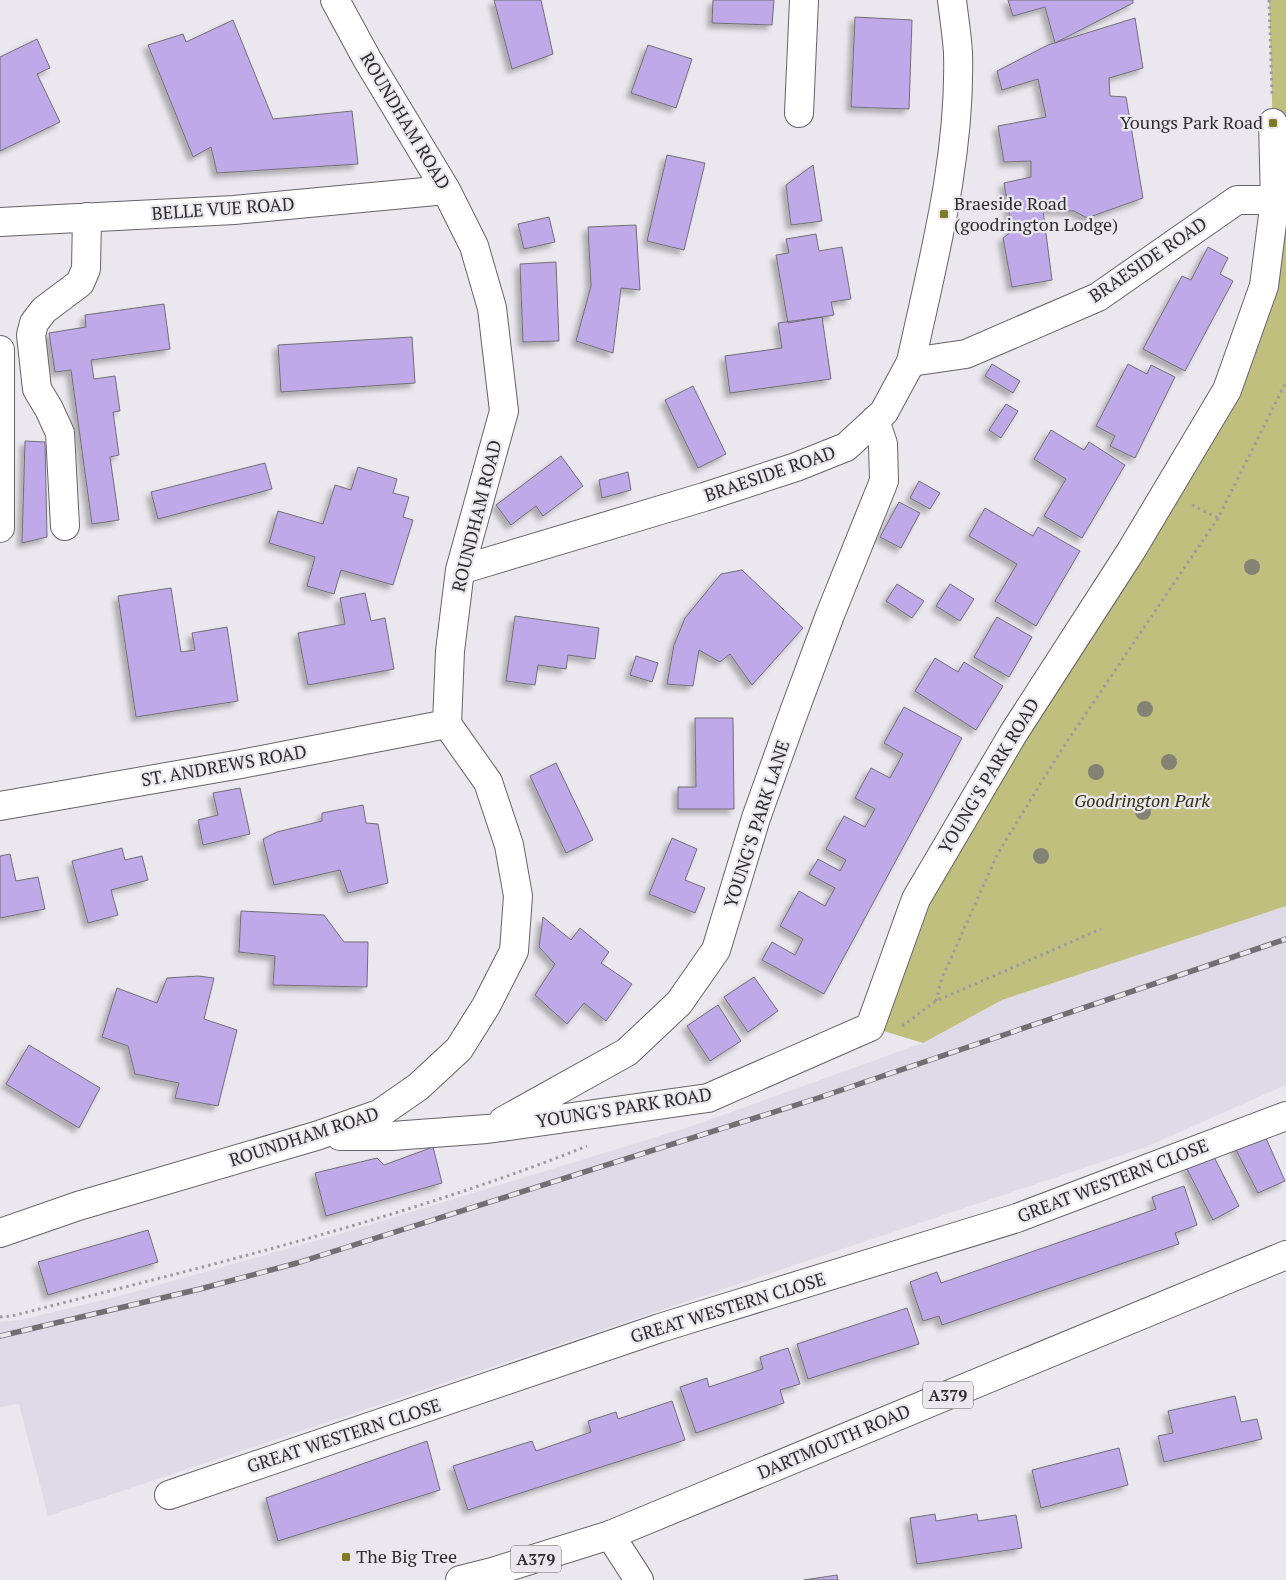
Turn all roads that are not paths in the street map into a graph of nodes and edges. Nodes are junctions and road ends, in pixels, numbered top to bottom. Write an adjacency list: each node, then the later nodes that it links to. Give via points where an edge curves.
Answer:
1 (335, 0): 6 (street, ROUNDHAM ROAD)
2 (804, 0): 4 (street)
3 (952, 0): 11 (street, via 958,53 954,141 944,214)
4 (799, 113)
5 (1273, 123): 7 (street, YOUNG'S PARK ROAD)
6 (446, 190): 8 (street, BELLE VUE ROAD, via 234,210); 15 (street, ROUNDHAM ROAD, via 474,246 492,308 504,412)
7 (1275, 200): 11 (street, BRAESIDE ROAD, via 1237,200 1098,297 966,354); 19 (street, YOUNG'S PARK ROAD, via 1264,286 1227,390 1131,551 1013,734 916,899 870,1027 708,1098)
8 (87, 216): 9 (street, BELLE VUE ROAD); 13 (street, via 86,269 80,283 44,310 34,323 32,335 36,389 60,433)
9 (0, 222)
10 (0, 350): 14 (street)
11 (911, 362): 12 (street, BRAESIDE ROAD, via 888,405)
12 (875, 420): 15 (street, BRAESIDE ROAD, via 846,447 796,467); 19 (street, YOUNG'S PARK LANE, via 883,444 884,481 830,615 756,818 716,950 679,1004 627,1052)
13 (65, 526)
14 (0, 528)
15 (460, 570): 16 (street, ROUNDHAM ROAD, via 450,651)
16 (447, 724): 17 (street, ST. ANDREWS ROAD); 20 (street, ROUNDHAM ROAD, via 488,782 508,845 518,896 514,951 486,1006 459,1049 418,1087 379,1114)
17 (0, 806)
18 (1286, 1116): 23 (street, GREAT WESTERN CLOSE, via 1017,1218 660,1328)
19 (487, 1129): 20 (street, YOUNG'S PARK ROAD, via 392,1136)
20 (316, 1136): 21 (street, ROUNDHAM ROAD, via 78,1206)
21 (0, 1233)
22 (1286, 1255): 24 (street, DARTMOUTH ROAD / A379)
23 (169, 1494)
24 (610, 1535): 25 (street, DARTMOUTH ROAD / A379); 26 (street)
25 (460, 1580)
26 (639, 1580)

